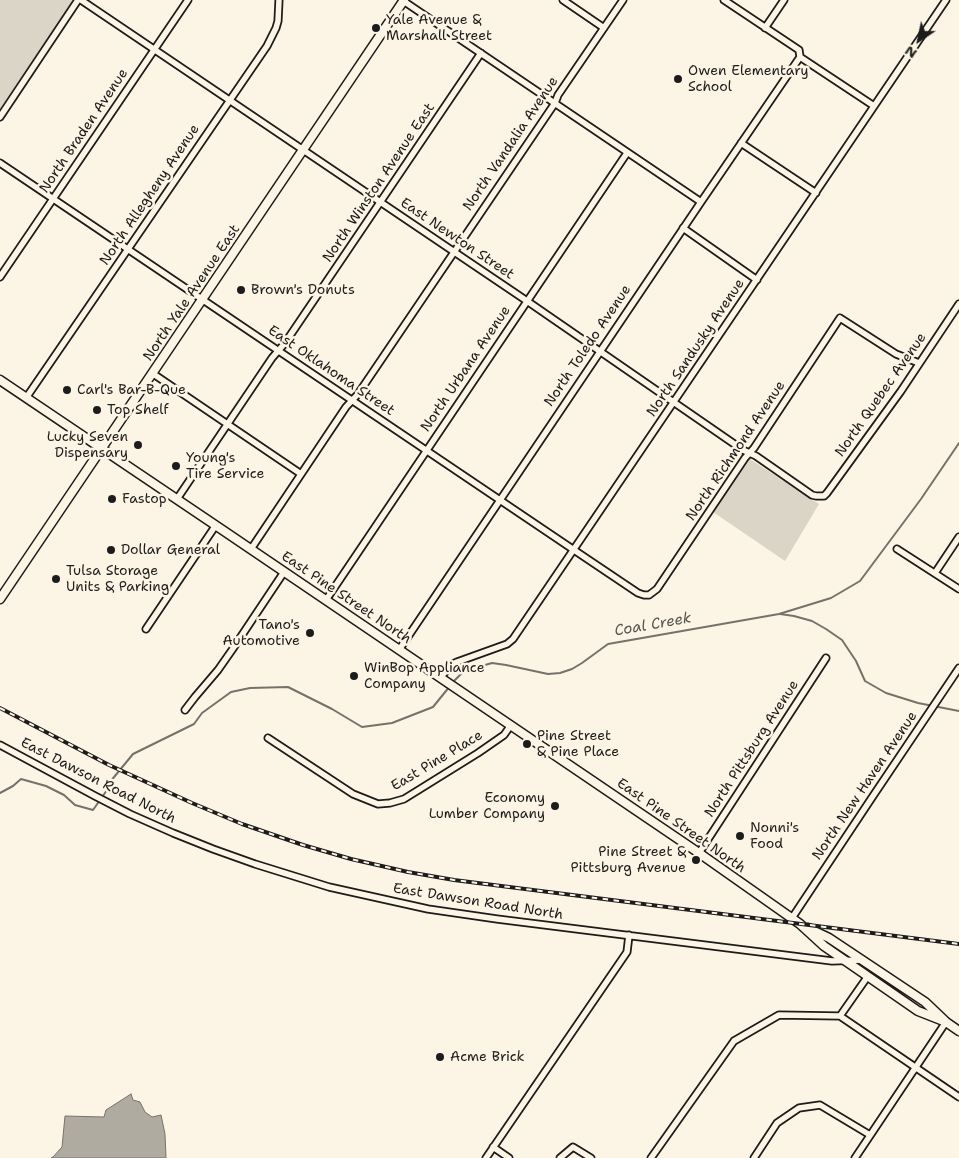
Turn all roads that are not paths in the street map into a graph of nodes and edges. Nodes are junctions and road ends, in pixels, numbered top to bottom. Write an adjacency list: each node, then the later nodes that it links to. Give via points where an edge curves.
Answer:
1 (79, 0): 12 (street, East Newton Street); 18 (street)
2 (188, 0): 12 (street, North Braden Avenue)
3 (279, 0): 15 (street, North Allegheny Avenue, via 276,28)
4 (403, 0): 13 (street); 20 (main road, North Yale Avenue East)
5 (563, 0): 10 (street)
6 (623, 0): 10 (street, North Vandalia Avenue)
7 (724, 0): 11 (street)
8 (784, 0): 11 (street)
9 (946, 0): 17 (street, North Sandusky Avenue)
10 (604, 28): 16 (street, North Vandalia Avenue)
11 (765, 28): 14 (street, via 798,50)
12 (154, 50): 15 (street, East Newton Street); 24 (street, North Braden Avenue)
13 (481, 53): 16 (street); 25 (street, North Winston Avenue East)
14 (800, 57): 17 (street); 19 (street, North Toledo Avenue)
15 (229, 101): 20 (street, East Newton Street); 28 (street, North Allegheny Avenue)
16 (555, 103): 21 (street); 29 (street, North Vandalia Avenue)
17 (874, 106): 23 (street, North Sandusky Avenue)
18 (0, 117)
19 (741, 143): 23 (street); 26 (street, North Toledo Avenue)
20 (303, 151): 25 (street, East Newton Street); 32 (main road, North Yale Avenue East)
21 (628, 153): 26 (street); 33 (street, North Urbana Avenue)
22 (0, 163): 24 (street, East Oklahoma Street)
23 (816, 193): 31 (street, North Sandusky Avenue)
24 (53, 199): 28 (street, East Oklahoma Street); 30 (street, North Braden Avenue)
25 (380, 202): 29 (street, East Newton Street); 35 (street, North Winston Avenue East)
26 (701, 202): 27 (street, North Toledo Avenue)
27 (683, 228): 31 (street); 36 (street, North Toledo Avenue)
28 (128, 249): 32 (street, East Oklahoma Street); 40 (street, North Allegheny Avenue)
29 (454, 252): 33 (street, East Newton Street); 41 (street, North Vandalia Avenue)
30 (0, 277)
31 (757, 280): 42 (street, North Sandusky Avenue)
32 (202, 300): 35 (street, East Oklahoma Street); 38 (main road, North Yale Avenue East)
33 (527, 301): 36 (street, East Newton Street); 45 (street, North Urbana Avenue)
34 (959, 304): 37 (street, North Quebec Avenue)
35 (278, 351): 41 (street, East Oklahoma Street); 43 (street, North Winston Avenue East)
36 (599, 352): 42 (street, East Newton Street); 50 (street, North Toledo Avenue)
37 (919, 363): 46 (street, North Richmond Avenue, via 896,354 840,318); 48 (street, North Quebec Avenue, via 827,493)
38 (152, 373): 43 (street); 44 (main road, North Yale Avenue East)
39 (0, 380): 40 (main road, East Pine Street North)
40 (26, 398): 44 (main road, East Pine Street North)
41 (352, 400): 45 (street, East Oklahoma Street); 47 (street, North Vandalia Avenue)
42 (674, 403): 46 (street, East Newton Street); 55 (street, North Sandusky Avenue)
43 (227, 424): 47 (street); 49 (street, North Winston Avenue East)
44 (101, 449): 49 (main road, East Pine Street North); 60 (main road, North Yale Avenue East)
45 (426, 451): 50 (street, East Oklahoma Street); 61 (street, North Urbana Avenue)
46 (749, 453): 48 (street, East Newton Street, via 812,495); 59 (street, North Richmond Avenue, via 658,589)
47 (301, 474): 53 (street, North Vandalia Avenue)
48 (820, 497)
49 (177, 499): 51 (main road, East Pine Street North)
50 (499, 500): 55 (street, East Oklahoma Street); 63 (street, North Toledo Avenue)
51 (216, 525): 53 (main road, East Pine Street North); 62 (street)
52 (959, 537): 57 (street)
53 (251, 549): 56 (main road, East Pine Street North)
54 (897, 549): 57 (street)
55 (574, 550): 59 (street, East Oklahoma Street, via 638,593); 66 (street, North Sandusky Avenue, via 513,639 451,665)
56 (284, 572): 61 (main road, East Pine Street North); 67 (street, via 218,670)
57 (935, 573): 58 (street)
58 (959, 589)
59 (650, 595)
60 (0, 599)
61 (326, 600): 63 (main road, East Pine Street North)
62 (146, 629)
63 (399, 650): 66 (main road, East Pine Street North)
64 (826, 658): 71 (street, North Pittsburg Avenue)
65 (959, 668): 72 (street, North New Haven Avenue)
66 (442, 679): 68 (main road, East Pine Street North)
67 (185, 710)
68 (511, 725): 69 (street, East Pine Place, via 504,735 478,753 404,799 378,804 353,794); 71 (main road, East Pine Street North)
69 (268, 738)
70 (0, 745): 74 (street, East Dawson Road North, via 130,814 213,849 329,887 428,909)
71 (699, 853): 72 (main road, East Pine Street North)
72 (792, 918): 73 (main road, East Pine Street North)
73 (800, 924): 75 (main road, East Pine Street North); 76 (main road, East Pine Street North)
74 (629, 935): 76 (street, East Dawson Road North); 84 (street, via 627,952)
75 (862, 960): 76 (street, East Dawson Road North); 79 (main road, East Pine Street North, via 925,1002)
76 (846, 961): 77 (main road, East Pine Street North)
77 (868, 976): 78 (street); 79 (main road, East Pine Street North, via 918,1011)
78 (840, 1016): 81 (street); 89 (street, via 779,1015 734,1041)
79 (946, 1022): 80 (main road, East Pine Street North); 81 (street)
80 (959, 1031)
81 (916, 1068): 82 (street); 83 (street)
82 (959, 1097)
83 (870, 1135): 90 (street, via 820,1105 800,1108 777,1124); 91 (street)
84 (493, 1147): 85 (street); 86 (street)
85 (486, 1158)
86 (508, 1158)
87 (560, 1158): 88 (street, via 573,1148)
88 (591, 1158)
89 (651, 1158)
90 (754, 1158)
91 (854, 1158)

